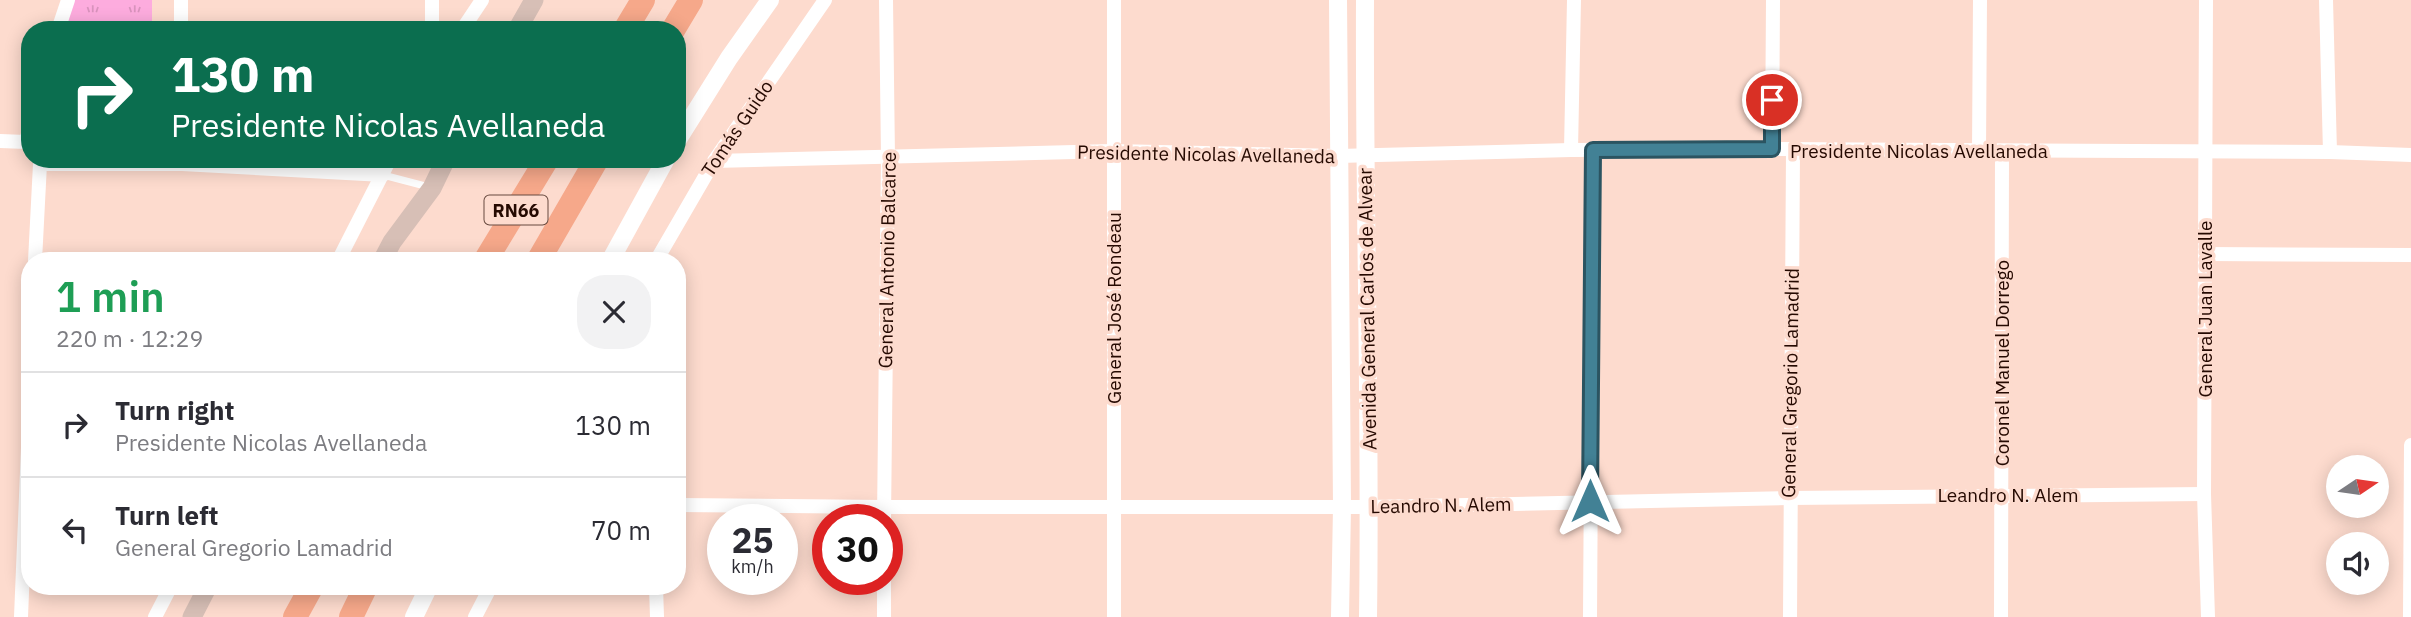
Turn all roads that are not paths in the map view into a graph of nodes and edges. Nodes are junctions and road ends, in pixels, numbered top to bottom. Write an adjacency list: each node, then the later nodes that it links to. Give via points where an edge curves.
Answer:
1 (68, 0): 19 (street)
2 (181, 0): 20 (street)
3 (432, 0): 21 (street)
4 (482, 0): 22 (street)
5 (534, 0): 23 (main road)
6 (643, 0): 24 (highway)
7 (691, 0): 25 (highway)
8 (770, 0): 26 (street)
9 (825, 0): 42 (street, Tomás Guido)
10 (886, 0): 41 (street, General Antonio Balcarce)
11 (1114, 0): 33 (street, General José Rondeau)
12 (1338, 0): 40 (street, Avenida General Carlos de Alvear)
13 (1365, 0): 38 (street, Avenida General Carlos de Alvear)
14 (1574, 0): 30 (street)
15 (1773, 0): 29 (street)
16 (1980, 0): 34 (street)
17 (2206, 0): 36 (street, General Juan Lavalle)
18 (2326, 0): 37 (street)
19 (61, 21)
20 (181, 21)
21 (432, 21)
22 (468, 21)
23 (522, 21)
24 (630, 21)
25 (678, 21)
26 (686, 127)
27 (0, 141): 28 (street)
28 (21, 144)
29 (1772, 149): 31 (street, Presidente Nicolas Avellaneda); 32 (street, Presidente Nicolas Avellaneda)
30 (1571, 150): 31 (street, Presidente Nicolas Avellaneda); 38 (street, Presidente Nicolas Avellaneda)
31 (1593, 150): 65 (street)
32 (1793, 150): 34 (street, Presidente Nicolas Avellaneda); 64 (street, General Gregorio Lamadrid)
33 (1114, 151): 40 (street, Presidente Nicolas Avellaneda); 41 (street, Presidente Nicolas Avellaneda); 68 (street, General José Rondeau)
34 (1979, 152): 35 (street, Presidente Nicolas Avellaneda)
35 (2002, 152): 36 (street, Presidente Nicolas Avellaneda); 63 (street, Coronel Manuel Dorrego)
36 (2205, 152): 37 (street, Presidente Nicolas Avellaneda); 59 (street, General Juan Lavalle)
37 (2330, 152): 39 (street, Presidente Nicolas Avellaneda)
38 (1364, 155): 40 (street, Presidente Nicolas Avellaneda); 70 (street, Avenida General Carlos de Alvear)
39 (2411, 155)
40 (1338, 156): 69 (street, Avenida General Carlos de Alvear)
41 (888, 157): 42 (street, Presidente Nicolas Avellaneda); 66 (street, General Antonio Balcarce)
42 (714, 161): 58 (street, Tomás Guido)
43 (38, 168): 52 (street)
44 (275, 168): 50 (street)
45 (386, 168): 50 (street)
46 (442, 168): 51 (main road)
47 (542, 168): 55 (highway, RN66)
48 (592, 168): 56 (highway, RN66)
49 (661, 168): 57 (street)
50 (383, 175): 51 (lane); 53 (street)
51 (432, 188): 54 (main road)
52 (35, 252)
53 (343, 252)
54 (387, 252)
55 (490, 252)
56 (543, 252)
57 (615, 252)
58 (661, 252)
59 (2206, 254): 60 (street); 62 (street, General Juan Lavalle)
60 (2411, 255)
61 (2411, 445): 98 (street)
62 (2204, 494): 63 (street, Leandro N. Alem); 97 (street, General Juan Lavalle)
63 (2003, 495): 64 (street, Leandro N. Alem); 96 (street, Coronel Manuel Dorrego)
64 (1789, 498): 65 (street, Leandro N. Alem); 95 (street, General Gregorio Lamadrid)
65 (1590, 501): 70 (street, Leandro N. Alem); 94 (street)
66 (884, 504)
67 (686, 505): 71 (street, Leandro N. Alem)
68 (1114, 507): 69 (street, Leandro N. Alem); 72 (street, Leandro N. Alem); 91 (street, General José Rondeau)
69 (1342, 507): 70 (street, Leandro N. Alem); 92 (street, Avenida General Carlos de Alvear)
70 (1370, 507): 93 (street, Avenida General Carlos de Alvear)
71 (812, 511)
72 (903, 513)
73 (22, 595): 82 (street)
74 (166, 595): 83 (street)
75 (203, 595): 84 (main road)
76 (307, 595): 85 (highway)
77 (362, 595): 86 (highway)
78 (425, 595): 87 (street)
79 (486, 595): 88 (street)
80 (656, 595): 89 (street)
81 (884, 595): 90 (street)
82 (21, 617)
83 (155, 617)
84 (192, 617)
85 (295, 617)
86 (351, 617)
87 (414, 617)
88 (475, 617)
89 (656, 617)
90 (884, 617)
91 (1114, 617)
92 (1340, 617)
93 (1368, 617)
94 (1590, 617)
95 (1790, 617)
96 (2001, 617)
97 (2208, 617)
98 (2410, 617)

